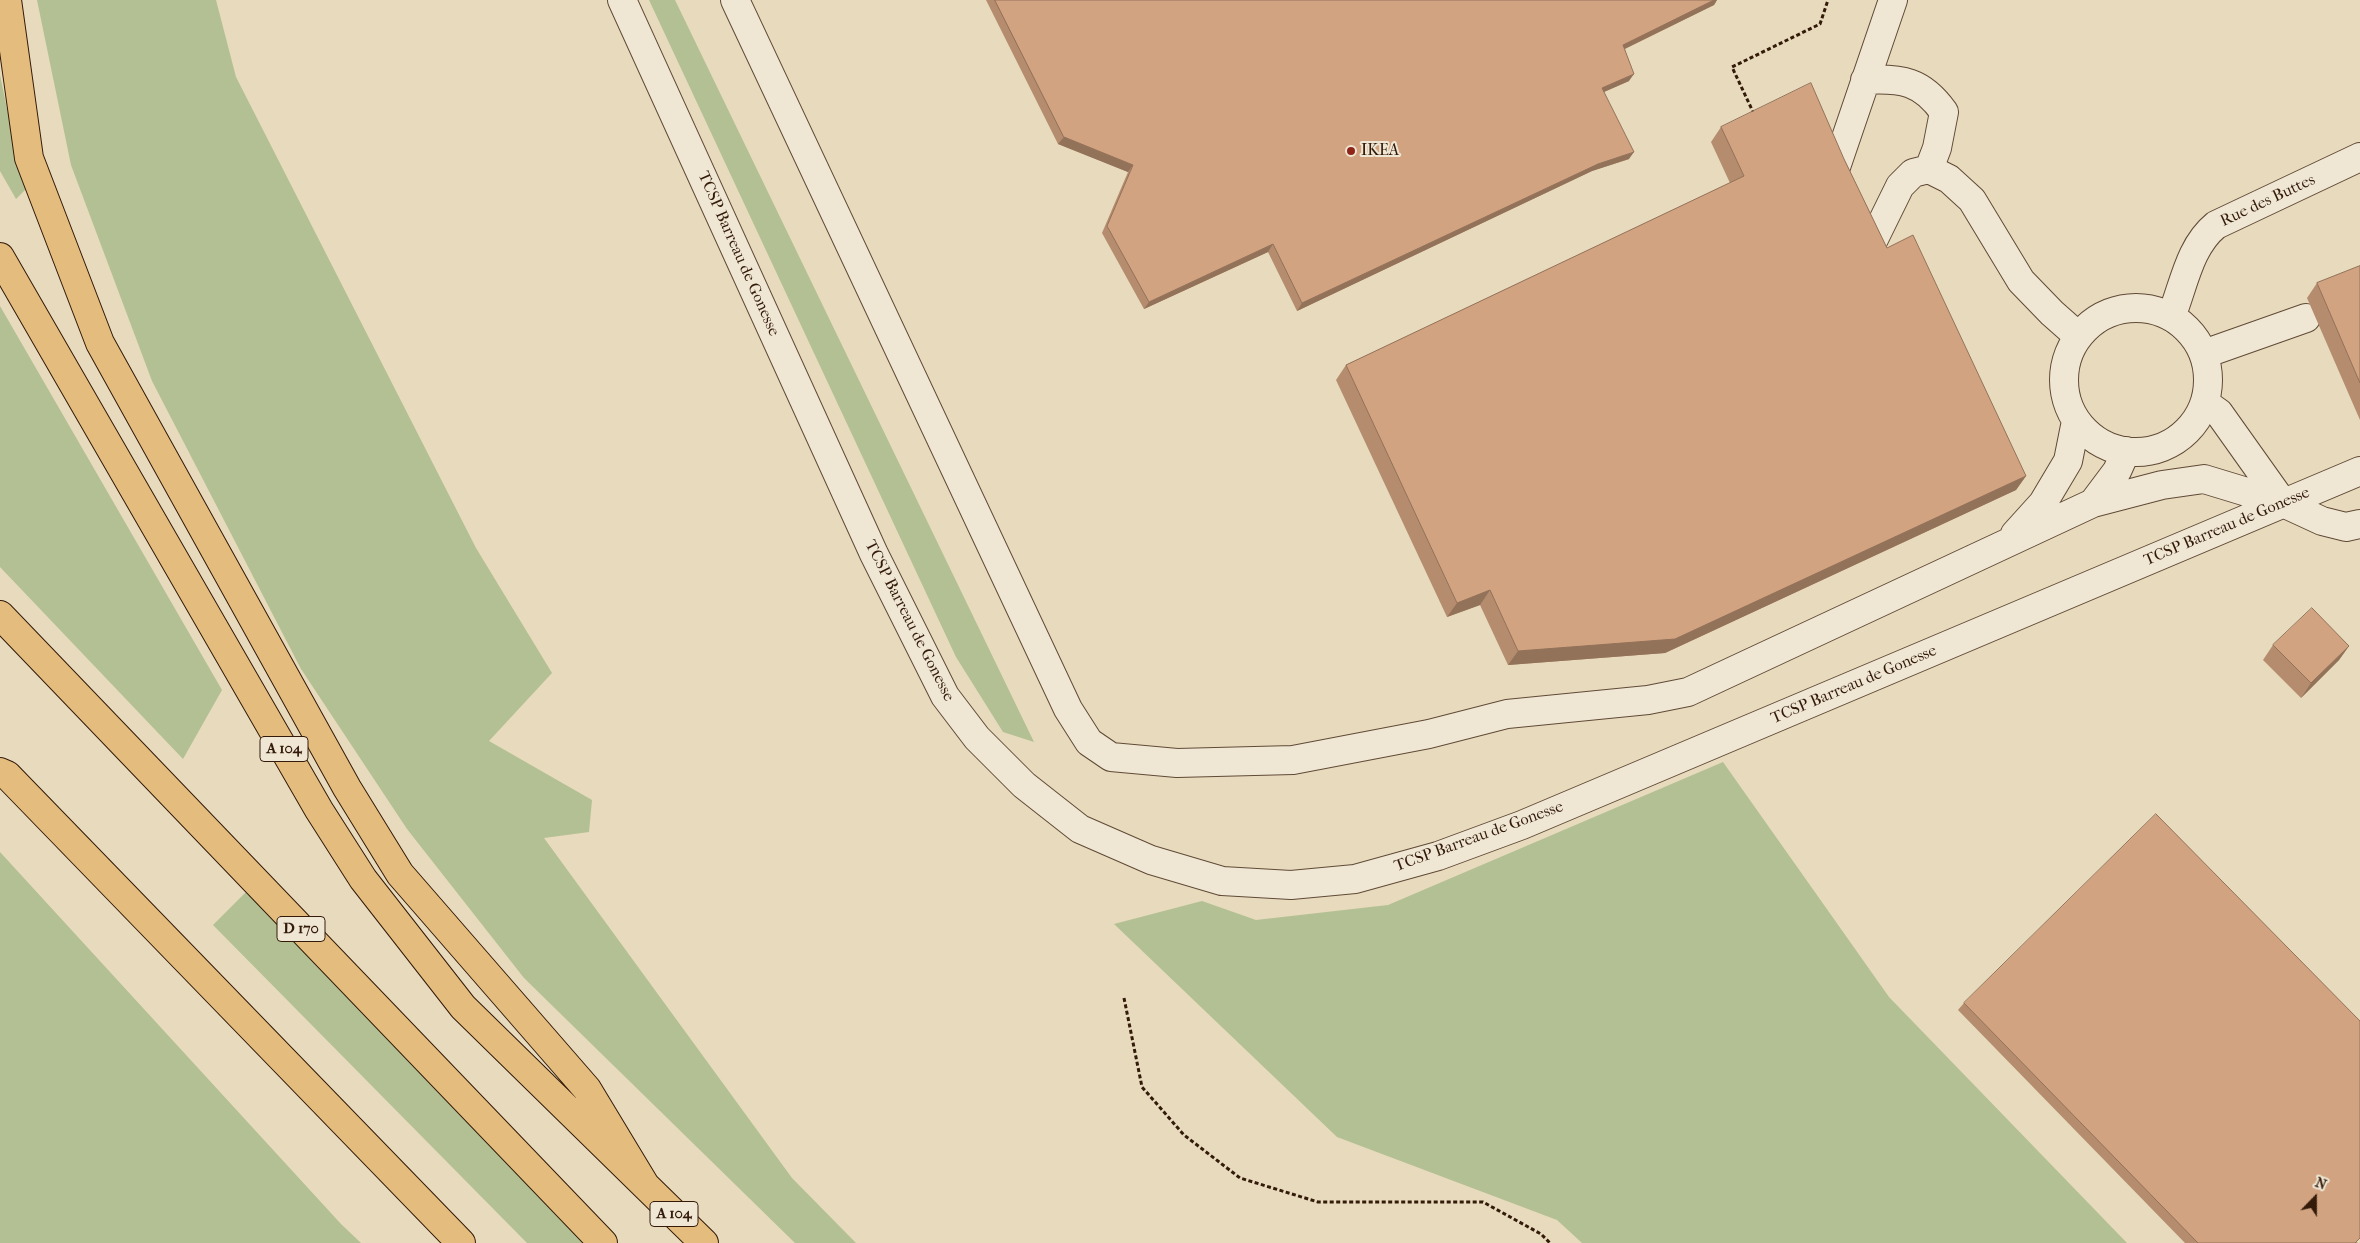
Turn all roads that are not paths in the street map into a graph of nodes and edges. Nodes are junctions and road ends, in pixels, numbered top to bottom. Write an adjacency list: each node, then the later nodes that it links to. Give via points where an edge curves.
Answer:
1 (8, 0): 25 (highway, via 29,158 100,343 347,788 400,874 587,1089)
2 (622, 0): 20 (street, TCSP Barreau de Gonesse, via 874,554 945,696 983,745 1024,785 1080,830 1150,860 1222,881 1291,886 1356,879 1438,856 1522,825)
3 (735, 0): 22 (street, via 1068,709 1089,742 1111,757 1176,763 1293,760 1429,734 1507,714 1648,700 1688,692)
4 (1893, 0): 5 (street)
5 (1865, 80): 7 (street, via 1895,78 1931,94 1936,100 1944,112); 8 (street)
6 (2360, 158): 11 (street, Rue des Buttes, via 2216,225 2203,236 2190,261)
7 (1929, 169): 9 (street, via 1914,173 1900,186); 13 (street, via 1949,179 1972,200 2021,281)
8 (1834, 173)
9 (1870, 247)
10 (0, 257): 25 (highway, A 104, via 314,802 363,879 463,1006)
11 (2171, 316): 13 (street, via 2152,309 2111,312 2093,321); 14 (street, via 2197,339)
12 (2306, 318): 14 (street)
13 (2078, 336): 16 (street, via 2068,356 2063,378 2067,400)
14 (2204, 354): 15 (street, via 2208,378)
15 (2205, 403): 17 (street, via 2197,421 2166,447 2146,452); 20 (street, via 2219,412)
16 (2076, 421): 17 (street, via 2107,446); 22 (street, via 2068,461 2043,503)
17 (2126, 451): 19 (street, via 2117,471)
18 (2360, 471): 20 (street, TCSP Barreau de Gonesse)
19 (2093, 503): 20 (street, via 2204,478); 22 (street)
20 (2283, 504): 21 (street, via 2322,521 2346,527)
21 (2360, 524)
22 (2009, 541)
23 (0, 615): 27 (highway, D 170)
24 (2, 767): 26 (highway)
25 (645, 1184): 28 (highway, A 104)
26 (461, 1243)
27 (603, 1243)
28 (704, 1243)

